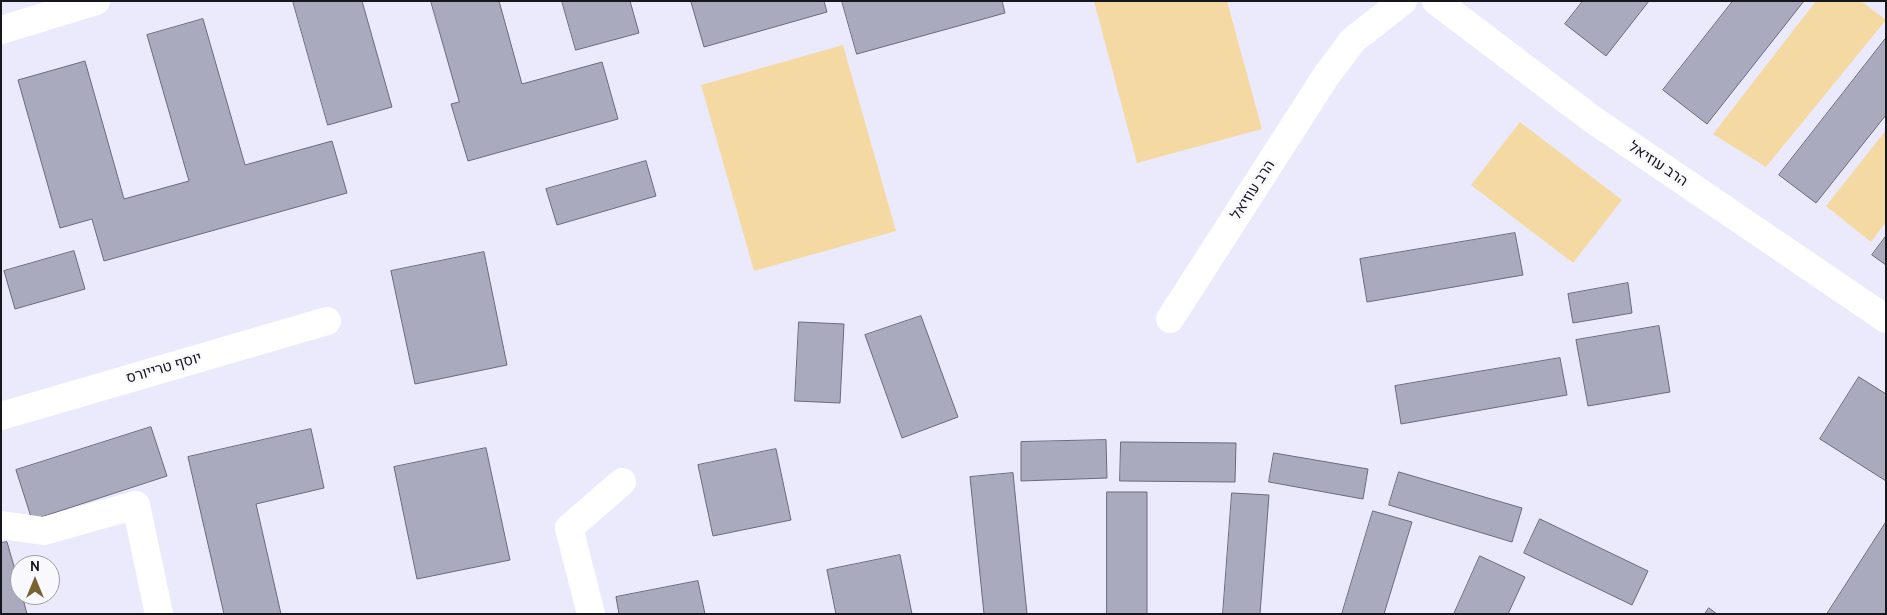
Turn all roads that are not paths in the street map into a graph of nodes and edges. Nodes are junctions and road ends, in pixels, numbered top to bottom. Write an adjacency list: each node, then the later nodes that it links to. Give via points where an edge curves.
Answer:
1 (96, 1): 4 (street)
2 (1403, 1): 5 (street, הרב עוזיאל, via 1353,40 1336,62)
3 (1436, 1): 6 (street, הרב עוזיאל, via 1592,119)
4 (1, 30)
5 (1170, 319)
6 (1886, 319)
7 (327, 321): 8 (street, יוסף טרייורס)
8 (1, 416)
9 (622, 482): 12 (street, via 569,528)
10 (1, 525): 11 (street, via 44,531 136,505)
11 (159, 614)
12 (591, 614)

